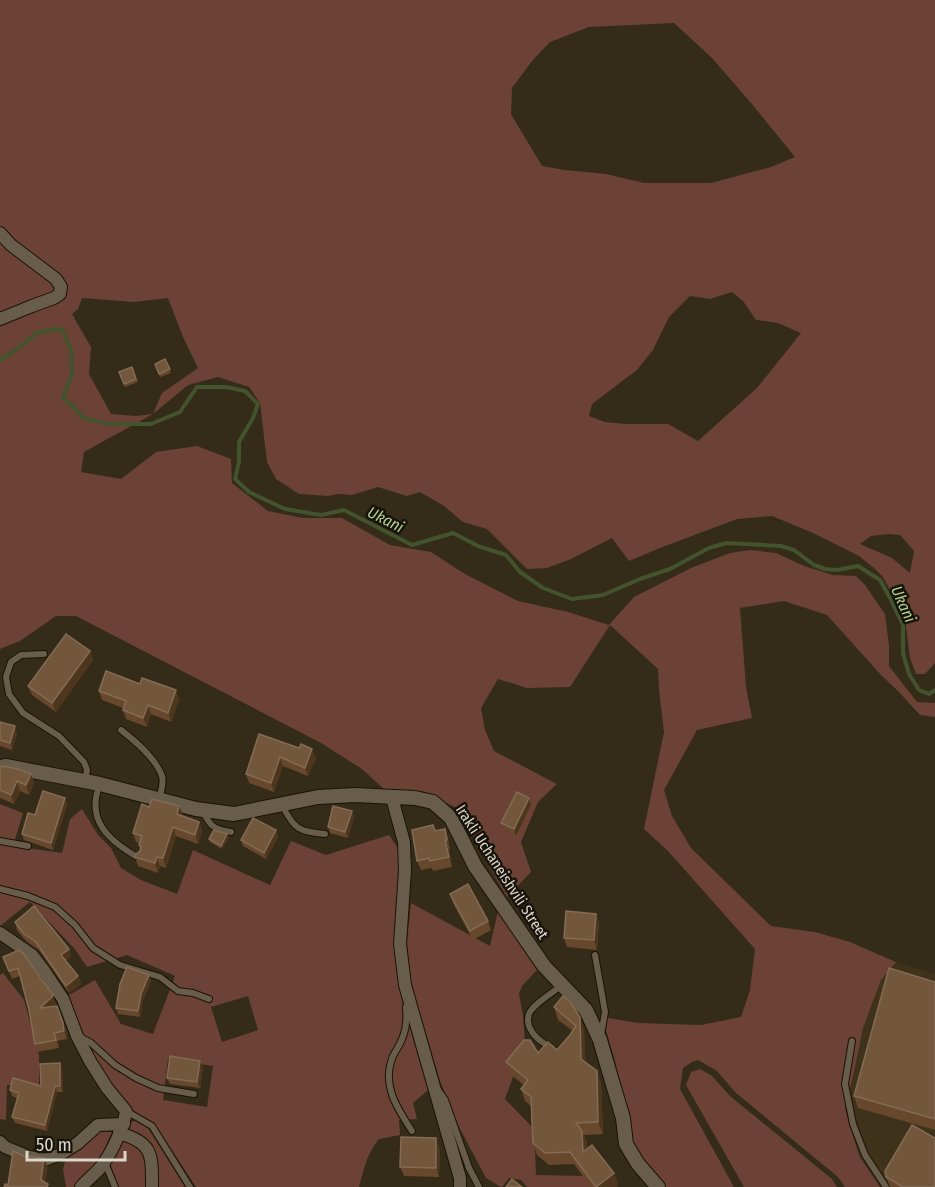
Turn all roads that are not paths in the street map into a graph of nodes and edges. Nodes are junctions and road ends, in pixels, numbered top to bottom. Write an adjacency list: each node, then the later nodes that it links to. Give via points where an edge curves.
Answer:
1 (0, 233): 2 (street, via 61,287 54,298)
2 (0, 319)
3 (44, 654): 6 (lane, via 21,655 11,662 6,677 9,694 23,713 58,736 84,762)
4 (120, 730): 9 (lane, via 139,745 162,775)
5 (0, 767): 6 (street, Irakli Uchaneishvili Street)
6 (85, 781): 7 (street, Irakli Uchaneishvili Street)
7 (100, 784): 9 (street, Irakli Uchaneishvili Street); 16 (lane, via 95,796 101,827 121,848)
8 (392, 798): 10 (street, Irakli Uchaneishvili Street, via 318,797); 20 (street, Irakli Uchaneishvili Street, via 434,802 451,818 475,866 544,966); 21 (street, via 404,842 400,944)
9 (159, 800): 11 (street, Irakli Uchaneishvili Street)
10 (282, 804): 11 (street, Irakli Uchaneishvili Street, via 234,814); 13 (lane, via 291,823 312,833)
11 (203, 811): 12 (lane, via 208,824)
12 (231, 832)
13 (326, 834)
14 (0, 841): 15 (lane)
15 (28, 846)
16 (139, 858)
17 (0, 889): 22 (lane, via 55,907 93,948 120,965 160,976 178,991)
18 (0, 933): 23 (street, via 32,955 45,972 63,999)
19 (595, 956): 24 (lane, via 605,1012)
20 (563, 984): 24 (street, Irakli Uchaneishvili Street, via 586,1010); 26 (lane, via 537,1004 530,1014 529,1028 538,1040)
21 (405, 985): 27 (street); 30 (lane, via 407,1023 389,1067 389,1088)
22 (209, 999)
23 (77, 1036): 28 (lane, via 91,1042 136,1078 158,1088); 29 (street)
24 (600, 1040): 39 (street, Irakli Uchaneishvili Street, via 623,1118 626,1144)
25 (852, 1041): 40 (lane, via 845,1084 853,1124 865,1155)
26 (560, 1051)
27 (431, 1076): 37 (street, via 460,1178); 38 (lane)
28 (194, 1094)
29 (123, 1123): 31 (street, via 98,1125 78,1143 45,1160 29,1157); 32 (street); 35 (street, via 149,1150); 36 (lane, via 152,1126)
30 (412, 1131)
31 (0, 1142)
32 (105, 1161): 33 (street); 34 (lane)
33 (81, 1187)
34 (115, 1187)
35 (152, 1187)
36 (190, 1187)
37 (459, 1187)
38 (479, 1187)
39 (658, 1187)
40 (886, 1187)

